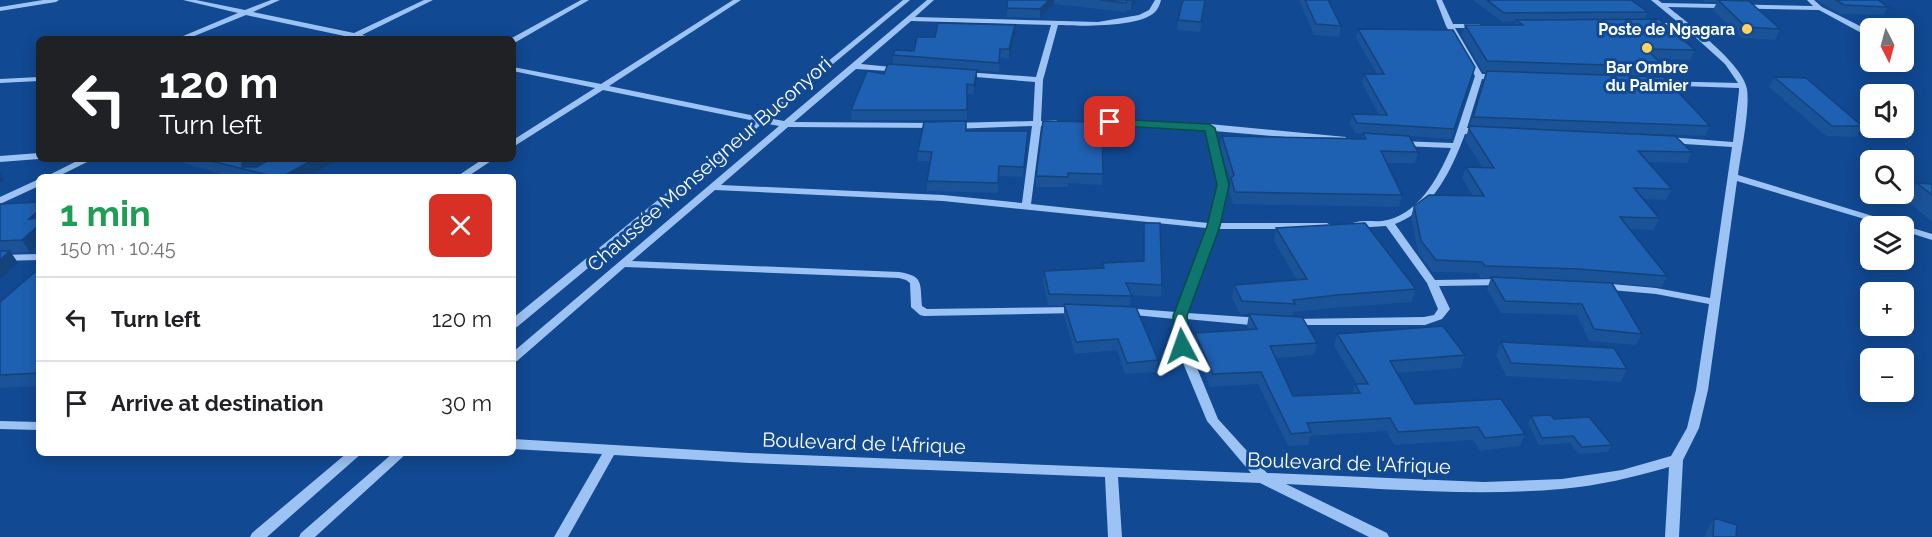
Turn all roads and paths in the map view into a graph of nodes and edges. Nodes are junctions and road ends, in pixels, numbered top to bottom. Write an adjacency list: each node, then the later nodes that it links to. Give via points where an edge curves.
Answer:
1 (56, 0): 14 (street)
2 (186, 0): 15 (street)
3 (276, 0): 15 (street)
4 (430, 0): 25 (street)
5 (586, 0): 26 (street)
6 (738, 0): 38 (street)
7 (907, 0): 39 (street, Chaussée Monseigneur Buconyori)
8 (931, 0): 16 (street, Chaussée Monseigneur Buconyori)
9 (1158, 0): 17 (street, via 1152,11 1132,19)
10 (1439, 0): 21 (street)
11 (1810, 0): 13 (street)
12 (1658, 3): 13 (street); 19 (street)
13 (1820, 8): 22 (street)
14 (0, 9)
15 (245, 13): 23 (street); 24 (street)
16 (908, 19): 17 (street); 27 (street, Chaussée Monseigneur Buconyori)
17 (1055, 24): 34 (street)
18 (1639, 25): 19 (street)
19 (1686, 25): 37 (street, via 1733,69)
20 (1482, 26): 21 (street)
21 (1450, 27): 31 (street)
22 (1860, 29)
23 (188, 36)
24 (347, 36)
25 (353, 36)
26 (516, 38)
27 (852, 66): 29 (street); 43 (street, Chaussée Monseigneur Buconyori)
28 (516, 70): 38 (street)
29 (907, 70)
30 (952, 73): 34 (street)
31 (1479, 76): 32 (street); 45 (street)
32 (1508, 77)
33 (36, 79): 35 (street)
34 (1039, 80): 40 (street)
35 (0, 81)
36 (1646, 82): 37 (street)
37 (1743, 86): 51 (street)
38 (601, 88): 39 (street); 49 (street)
39 (762, 121): 43 (street); 79 (street, Chaussée Monseigneur Buconyori)
40 (1036, 123): 41 (street); 43 (street, via 923,127); 63 (street)
41 (1068, 123)
42 (1078, 123): 44 (street)
43 (783, 124): 61 (street, Chaussée Monseigneur Buconyori)
44 (1209, 128): 48 (street); 66 (street, via 1223,185)
45 (1462, 131): 46 (street); 52 (street)
46 (1496, 132)
47 (1656, 139): 51 (street)
48 (1356, 140)
49 (516, 142)
50 (1389, 142): 52 (street)
51 (1737, 145): 59 (street)
52 (1457, 146): 65 (street, via 1438,184 1408,213)
53 (36, 156): 54 (street)
54 (0, 159)
55 (82, 162): 57 (street)
56 (484, 162): 58 (street)
57 (56, 174)
58 (465, 174)
59 (1733, 177): 64 (street); 75 (street)
60 (36, 183): 62 (street)
61 (714, 187): 63 (street, via 876,193); 71 (street, Chaussée Monseigneur Buconyori)
62 (0, 201)
63 (1026, 207): 66 (street)
64 (1864, 216)
65 (1389, 223): 66 (street); 73 (street)
66 (1213, 226): 78 (street)
67 (1914, 231): 68 (street)
68 (1932, 237)
69 (36, 256): 70 (street)
70 (0, 258)
71 (623, 264): 76 (street, via 910,277 915,283 917,307 924,313); 80 (street, Chaussée Monseigneur Buconyori)
72 (1510, 282): 73 (street)
73 (1432, 283): 78 (street, via 1444,309 1438,317 1425,321 1295,323)
74 (1584, 284): 75 (street)
75 (1715, 302): 87 (street, via 1693,428)
76 (1090, 310)
77 (1113, 311): 78 (street)
78 (1180, 316): 89 (street, via 1182,346 1213,422)
79 (516, 322)
80 (516, 355)
81 (0, 426): 82 (street)
82 (36, 426)
83 (516, 444): 84 (street, Boulevard de l'Afrique)
84 (611, 450): 88 (street, Boulevard de l'Afrique); 92 (street)
85 (352, 456): 90 (street)
86 (398, 456): 91 (street)
87 (1676, 460): 89 (street, Boulevard de l'Afrique, via 1622,476 1562,484 1484,487); 95 (street)
88 (1111, 473): 89 (street, Boulevard de l'Afrique); 93 (street)
89 (1265, 480): 94 (street)
90 (257, 537)
91 (306, 537)
92 (561, 537)
93 (1115, 537)
94 (1382, 537)
95 (1672, 537)

